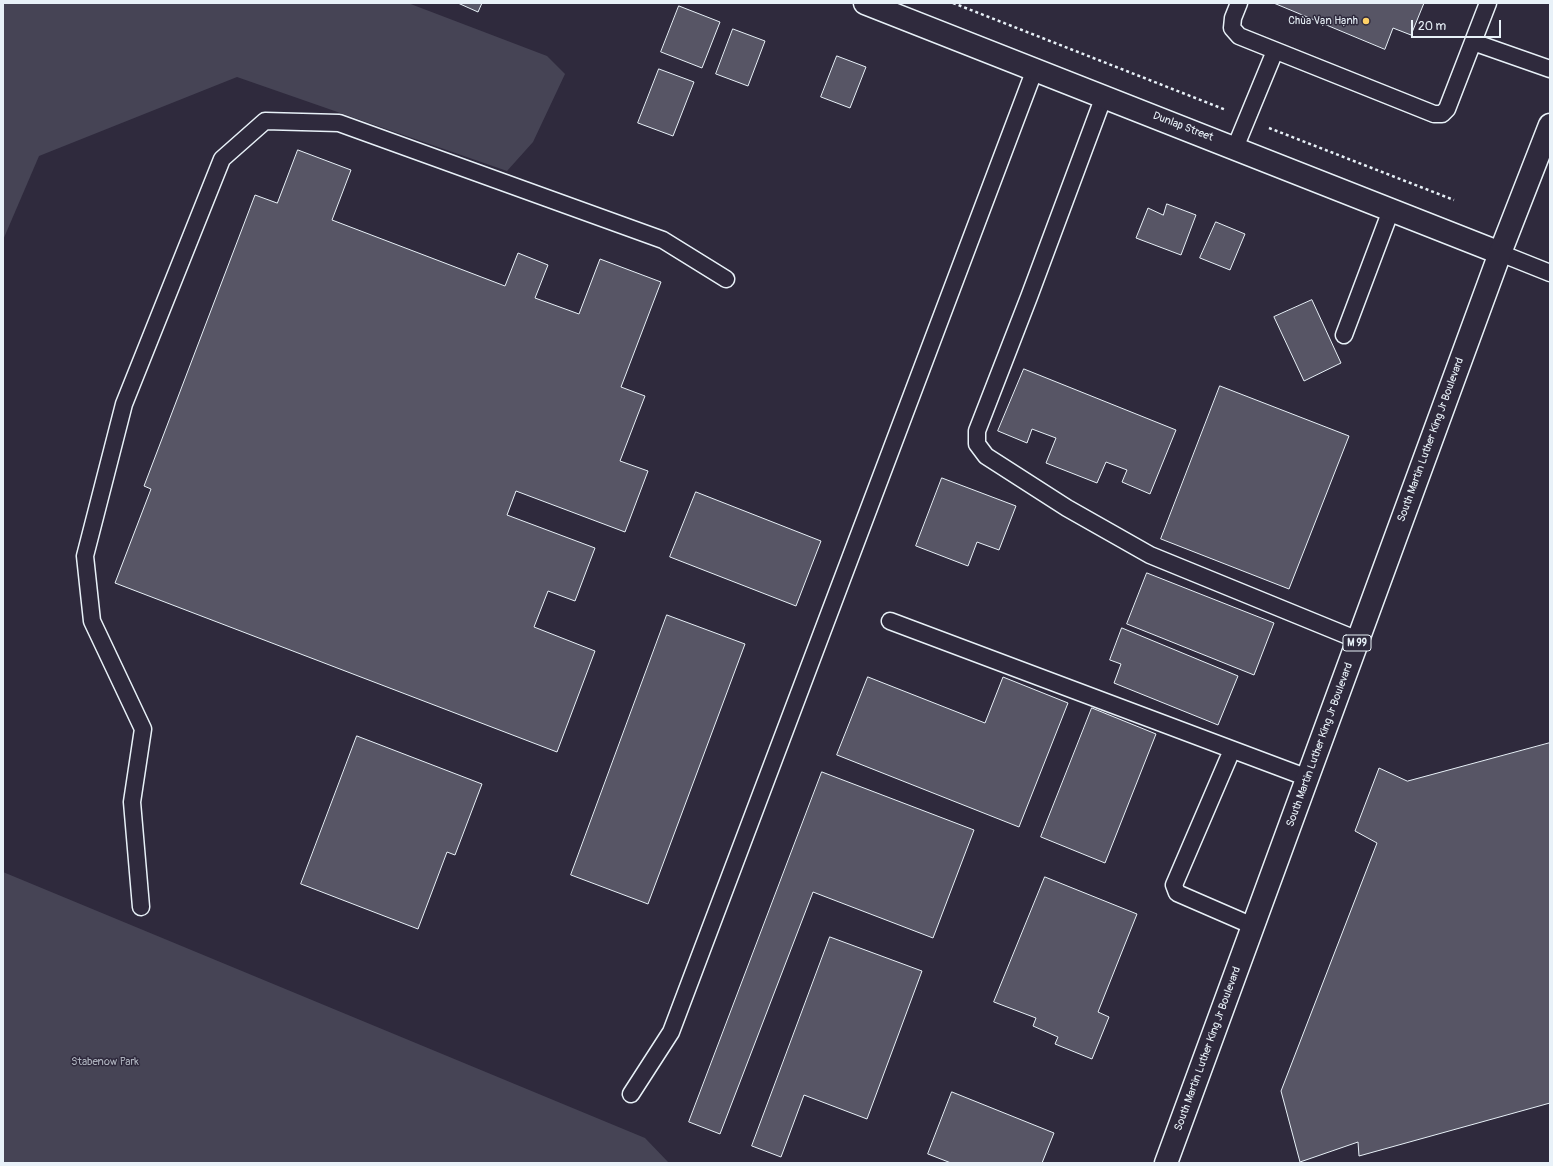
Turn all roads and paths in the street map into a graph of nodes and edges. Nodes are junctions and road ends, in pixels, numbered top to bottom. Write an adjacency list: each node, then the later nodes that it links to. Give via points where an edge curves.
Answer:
1 (865, 3): 7 (main road, Dunlap Street)
2 (952, 3): 10 (path)
3 (1239, 3): 6 (lane, via 1232,28 1239,36)
4 (1488, 3): 5 (lane)
5 (1473, 42): 6 (lane, via 1447,109 1442,114 1434,114); 8 (lane)
6 (1275, 51): 10 (lane)
7 (1035, 69): 9 (main road, Dunlap Street); 25 (lane, via 671,1032)
8 (1550, 69)
9 (1104, 96): 12 (main road, Dunlap Street); 20 (lane, via 1030,297 977,431 977,444 986,456 1067,508 1150,555)
10 (1247, 119): 12 (lane); 13 (path)
11 (1550, 125): 15 (main road, South Martin Luther King Jr Boulevard / M 99)
12 (1235, 148): 14 (main road, Dunlap Street)
13 (1454, 200)
14 (1391, 210): 15 (main road, Dunlap Street); 18 (lane)
15 (1500, 252): 16 (lane); 20 (main road, South Martin Luther King Jr Boulevard / M 99)
16 (1550, 273)
17 (726, 279): 23 (lane, via 663,240 339,123 265,121 222,159 124,404 85,556 92,621 143,729 132,802)
18 (1344, 335)
19 (890, 621): 21 (lane)
20 (1358, 640): 22 (main road, South Martin Luther King Jr Boulevard / M 99)
21 (1232, 750): 22 (lane); 24 (lane, via 1174,885 1177,893)
22 (1308, 778): 24 (main road, South Martin Luther King Jr Boulevard / M 99)
23 (141, 907)
24 (1253, 926): 26 (main road, South Martin Luther King Jr Boulevard / M 99)
25 (631, 1094)
26 (1166, 1163)

